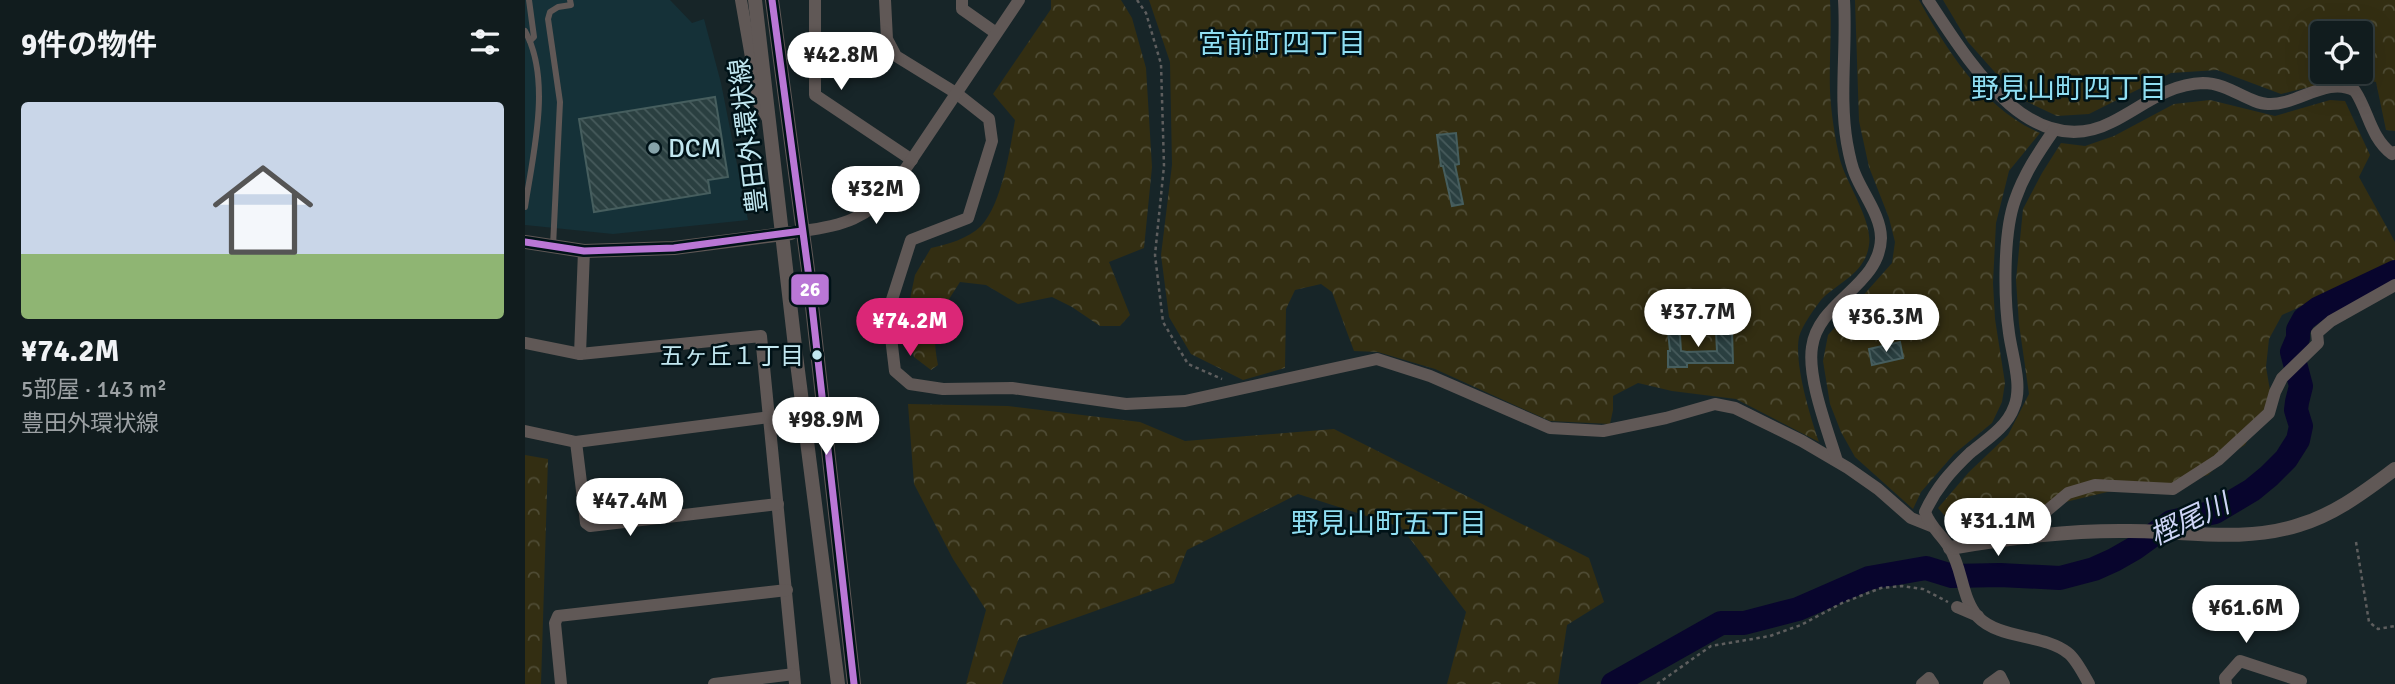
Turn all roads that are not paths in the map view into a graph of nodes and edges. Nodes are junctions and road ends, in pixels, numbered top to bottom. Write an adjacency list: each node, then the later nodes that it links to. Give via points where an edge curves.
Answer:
1 (529, 0): 14 (lane, via 534,37)
2 (570, 0): 24 (lane, via 571,5 550,12 548,19 561,102)
3 (741, 0): 16 (street, via 759,103)
4 (755, 0): 16 (street, 豊田外環状線)
5 (772, 0): 21 (street, 豊田外環状線)
6 (815, 0): 19 (street, via 815,95)
7 (885, 0): 15 (street, via 887,39 896,56)
8 (962, 0): 13 (street, via 963,9)
9 (1019, 0): 13 (street)
10 (1844, 0): 32 (street, via 1847,143 1853,171 1881,235 1875,261 1818,326 1812,346 1811,366)
11 (1928, 0): 17 (street, via 1990,84 2032,122)
12 (525, 31): 14 (lane)
13 (996, 33): 15 (street)
14 (530, 41): 20 (lane, via 541,102)
15 (956, 93): 19 (street); 32 (street, via 989,120 992,141 968,218 911,240 888,312 895,372 910,384 943,389 1012,388 1126,404 1245,389 1377,359 1430,376 1550,428 1603,431 1715,404 1735,408)
16 (770, 122): 22 (street, 豊田外環状線)
17 (2054, 130): 18 (street, via 2081,132 2109,124 2164,91 2202,83 2222,85 2267,105 2340,86 2355,91 2382,147); 35 (street, via 2023,180 2012,213 2005,304 2018,394 2014,409 1934,492 1925,512)
18 (2395, 152)
19 (912, 160): 21 (street, via 879,205 850,222)
20 (525, 207)
21 (802, 231): 22 (street); 46 (street, 豊田外環状線)
22 (783, 233): 25 (street, via 674,248); 45 (street, 豊田外環状線)
23 (525, 242): 24 (street)
24 (553, 246): 25 (street)
25 (584, 251): 28 (street)
26 (2395, 285): 36 (street, via 2317,333 2318,343 2283,378 2269,413 2218,460 2173,489 2095,485 2068,493 2043,514)
27 (525, 343): 28 (street)
28 (580, 354): 29 (street, via 761,336)
29 (770, 417): 31 (street); 34 (street)
30 (525, 431): 31 (street)
31 (576, 442): 34 (street, via 590,526)
32 (1837, 461): 35 (street, via 1911,518)
33 (2395, 469): 36 (street, via 2353,500 2299,526 2229,536 2131,530)
34 (778, 504): 38 (street)
35 (1931, 526): 37 (street)
36 (2040, 534): 37 (street)
37 (1950, 548): 40 (street)
38 (787, 590): 41 (street); 43 (street, via 558,616)
39 (1957, 607): 40 (street)
40 (1978, 617): 51 (street, via 1999,630 2068,653)
41 (794, 679): 44 (street)
42 (2301, 681): 52 (street, via 2240,661 2225,678)
43 (561, 684)
44 (714, 684)
45 (838, 684)
46 (854, 684)
47 (1922, 684): 48 (street, via 1929,678)
48 (1933, 684)
49 (1989, 684): 50 (street, via 2000,676)
50 (2004, 684)
51 (2089, 684)
52 (2226, 684)

